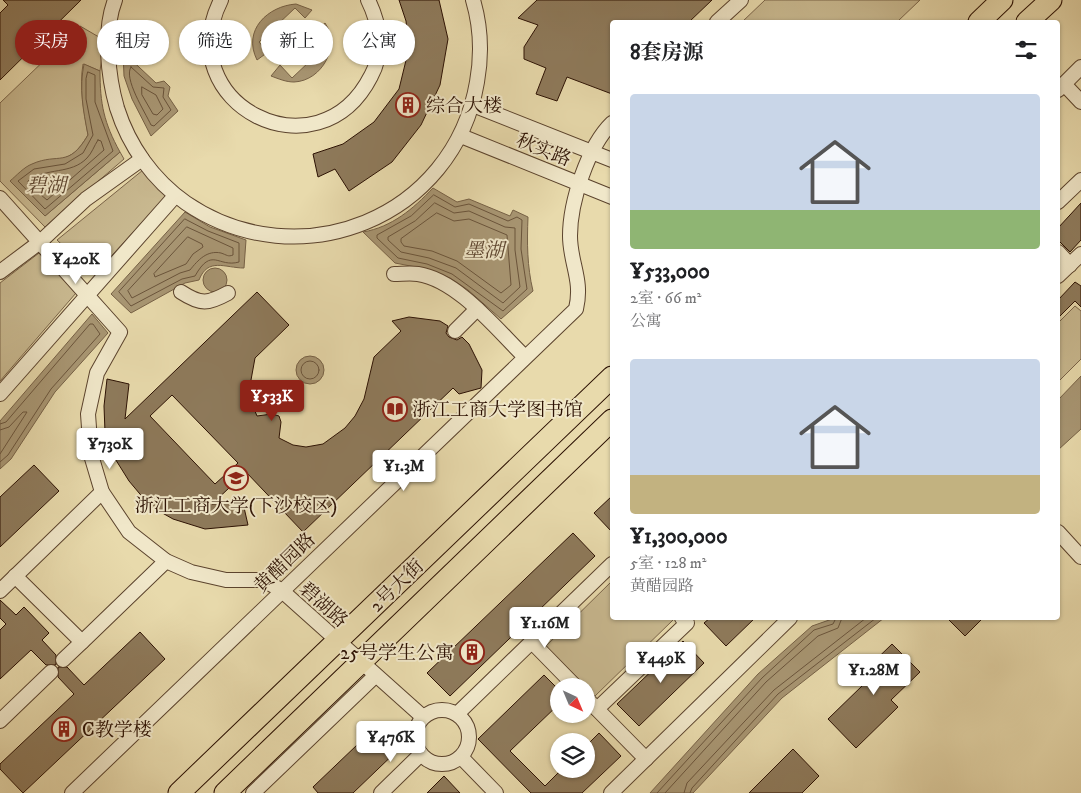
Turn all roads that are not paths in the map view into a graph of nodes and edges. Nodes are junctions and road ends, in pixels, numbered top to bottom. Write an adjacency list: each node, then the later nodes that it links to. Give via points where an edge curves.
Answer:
1 (115, 0): 18 (street, via 108,44 110,85 122,124)
2 (221, 0): 3 (street, via 214,15 209,42 213,68 226,92 244,110 268,123 294,127 321,122 345,110 363,91 376,68 380,41 376,15)
3 (368, 0)
4 (473, 0): 14 (street, via 479,17 481,62)
5 (741, 0): 8 (street)
6 (1002, 0): 9 (main road)
7 (1051, 0): 10 (main road)
8 (719, 20)
9 (981, 20)
10 (1029, 20)
11 (1081, 67): 12 (street)
12 (1060, 87): 13 (street)
13 (1081, 102)
14 (473, 105): 16 (street); 17 (street, 秋实路)
15 (610, 124): 17 (street, 黄醋园路)
16 (461, 136): 21 (street, 秋实路); 23 (street, via 438,171 407,200 371,221 332,234 290,238 249,233 210,218)
17 (592, 152): 19 (street, 秋实路); 21 (street, 黄醋园路)
18 (142, 159): 23 (street); 26 (street, via 86,199)
19 (610, 159)
20 (1081, 180): 25 (street)
21 (578, 183): 22 (street, 秋实路); 38 (street, 黄醋园路, via 570,236 580,293 576,309)
22 (610, 195)
23 (175, 196): 35 (street)
24 (0, 198): 26 (street, 碧湖路)
25 (1060, 200)
26 (40, 242): 30 (street); 35 (street, 碧湖路)
27 (1060, 254): 29 (street)
28 (1081, 254): 29 (street)
29 (1070, 264): 32 (street)
30 (0, 272)
31 (394, 274): 36 (street, via 419,274 439,282 456,291)
32 (1060, 274)
33 (181, 292): 34 (street, via 194,301 212,302)
34 (228, 293)
35 (87, 294): 40 (street); 42 (street, 碧湖路, via 120,332 97,373 88,414 90,455)
36 (477, 309): 37 (street); 38 (street)
37 (455, 330)
38 (525, 358): 48 (street, 黄醋园路)
39 (610, 379): 53 (main road, 2号大街)
40 (0, 394)
41 (610, 422): 56 (main road, 2号大街)
42 (102, 492): 45 (street, 碧湖路, via 129,532); 47 (street)
43 (1060, 534): 44 (street)
44 (1081, 557)
45 (166, 561): 48 (street, 碧湖路, via 192,572 226,580 262,580); 52 (street)
46 (610, 566): 54 (street)
47 (15, 576): 49 (street); 52 (street)
48 (281, 590): 53 (street, 碧湖路); 66 (street, 黄醋园路)
49 (0, 591)
50 (684, 620): 59 (street, via 686,623)
51 (788, 620): 65 (street)
52 (82, 642): 55 (street)
53 (338, 642): 56 (street, 碧湖路); 67 (main road, 2号大街)
54 (532, 642): 58 (street); 60 (street)
55 (63, 660)
56 (367, 669): 61 (street, 碧湖路); 68 (main road, 2号大街); 69 (street)
57 (51, 672): 62 (street)
58 (567, 678)
59 (597, 709): 65 (street)
60 (457, 714): 61 (street, via 440,710); 64 (street, via 464,720 470,737 469,746)
61 (423, 717): 63 (street, via 415,733 415,743)
62 (0, 720)
63 (421, 754): 64 (street, via 432,763 441,765); 70 (street)
64 (461, 757): 71 (street)
65 (646, 759): 72 (street)
66 (72, 793)
67 (179, 793)
68 (225, 793)
69 (253, 793)
70 (381, 793)
71 (496, 793)
72 (611, 793)

